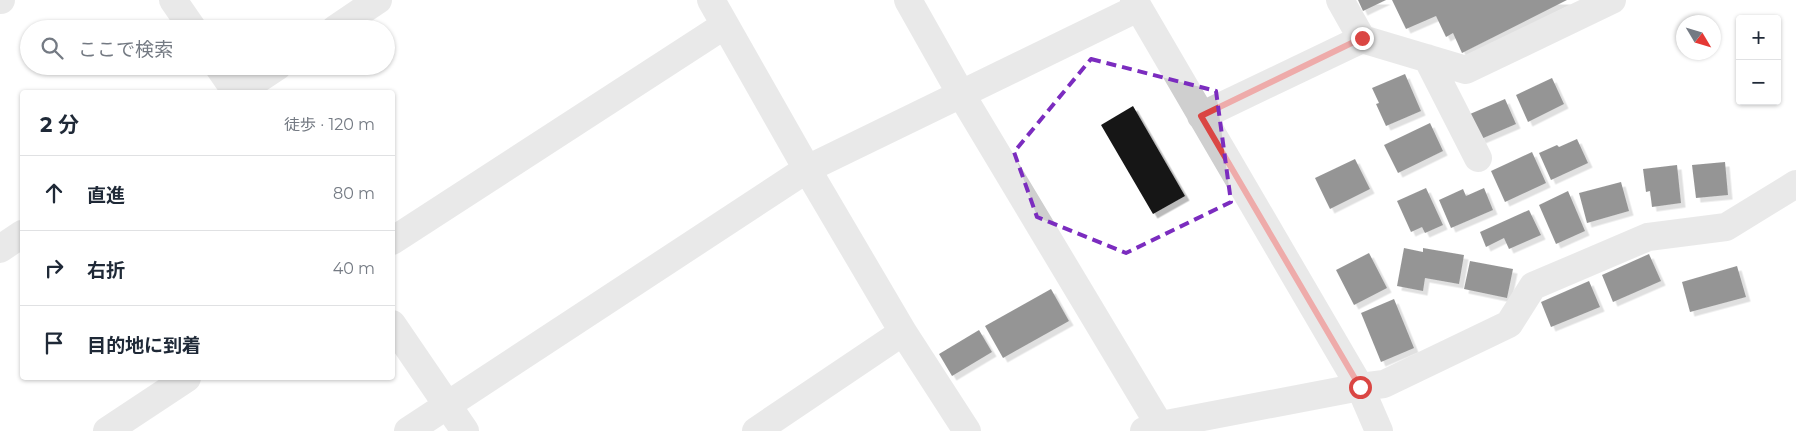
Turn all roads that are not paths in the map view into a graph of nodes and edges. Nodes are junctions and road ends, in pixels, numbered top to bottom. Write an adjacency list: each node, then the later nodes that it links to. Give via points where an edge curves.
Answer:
1 (173, 0): 8 (street)
2 (378, 0): 9 (street)
3 (711, 0): 10 (street)
4 (908, 0): 17 (street)
5 (1340, 0): 11 (street)
6 (1612, 0): 12 (street, via 1466,70)
7 (1136, 4): 17 (street); 18 (street)
8 (186, 20)
9 (348, 20)
10 (725, 25): 20 (street); 23 (street)
11 (1362, 38): 12 (street); 18 (street)
12 (1427, 58): 19 (street)
13 (225, 75): 15 (street)
14 (264, 75): 16 (street)
15 (236, 90)
16 (240, 90)
17 (961, 94): 20 (street); 30 (street)
18 (1201, 116): 28 (street)
19 (1478, 158)
20 (807, 169): 26 (street); 29 (street)
21 (1796, 184): 28 (street, via 1726,226 1648,237 1533,286 1509,324 1384,384)
22 (20, 235): 24 (street)
23 (395, 239)
24 (0, 249)
25 (395, 328): 29 (street)
26 (903, 332): 34 (street); 35 (street)
27 (184, 380): 31 (street)
28 (1360, 387): 30 (street); 36 (street)
29 (447, 405): 32 (street); 33 (street)
30 (1156, 429)
31 (107, 431)
32 (408, 431)
33 (465, 431)
34 (756, 431)
35 (967, 431)
36 (1380, 431)

